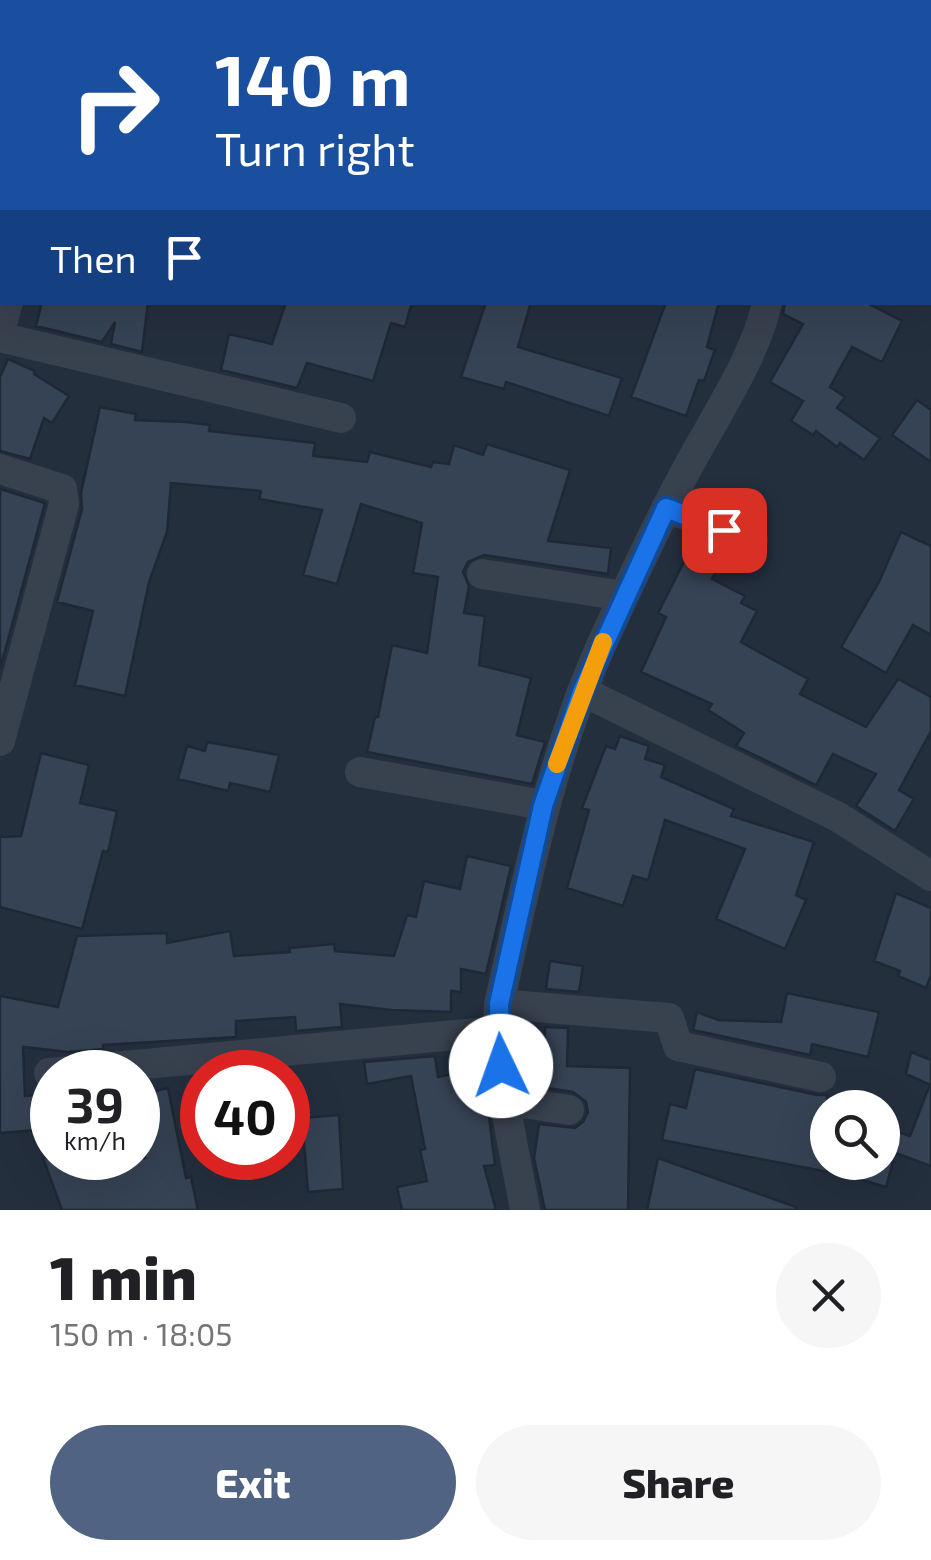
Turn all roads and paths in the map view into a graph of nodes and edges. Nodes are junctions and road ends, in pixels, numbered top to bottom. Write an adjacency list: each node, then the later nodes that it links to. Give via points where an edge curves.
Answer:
1 (7, 305): 3 (street)
2 (767, 305): 6 (street)
3 (0, 335): 4 (street)
4 (342, 418)
5 (0, 470): 11 (street, via 62,489 64,504)
6 (666, 508): 7 (street); 9 (street)
7 (753, 540)
8 (482, 574): 9 (street)
9 (624, 596): 10 (street)
10 (582, 692): 13 (street); 14 (street, via 841,818)
11 (0, 741)
12 (360, 772): 13 (street)
13 (543, 806): 15 (street)
14 (931, 876)
15 (498, 1018): 16 (street); 17 (street, via 669,1018 678,1046); 18 (street)
16 (160, 1059)
17 (821, 1077)
18 (504, 1100): 19 (street); 20 (street)
19 (569, 1110)
20 (525, 1210)

